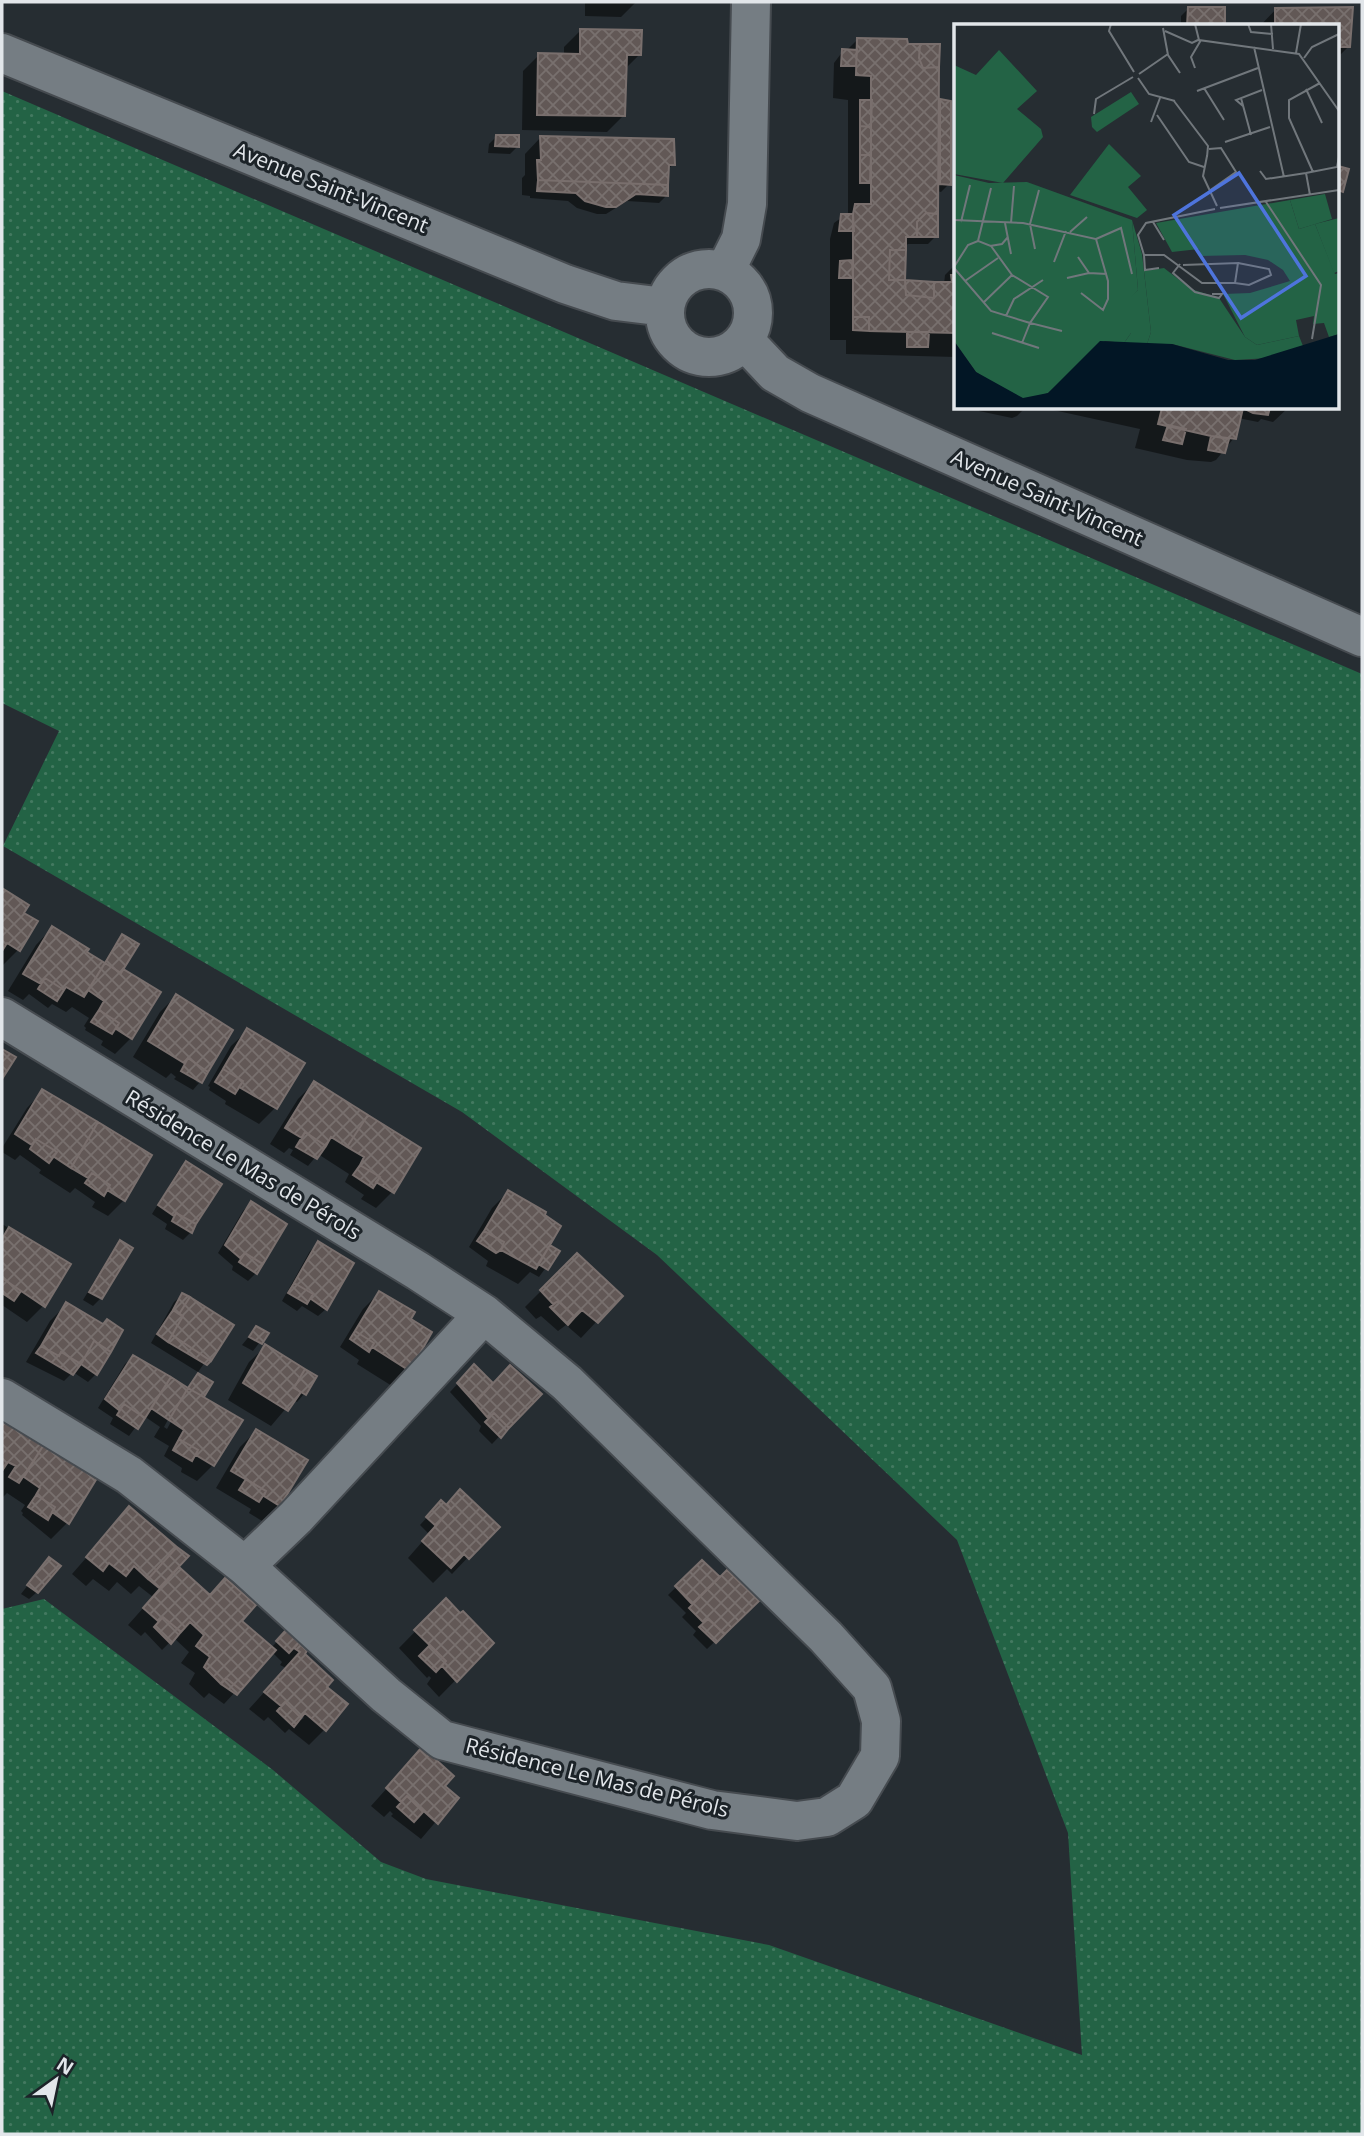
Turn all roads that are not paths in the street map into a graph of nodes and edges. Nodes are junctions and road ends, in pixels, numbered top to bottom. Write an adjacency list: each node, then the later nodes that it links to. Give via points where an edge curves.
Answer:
1 (751, 2): 3 (street, via 747,204 741,239)
2 (2, 53): 4 (street, Avenue Saint-Vincent, via 565,284 616,301)
3 (725, 271): 4 (street, via 699,269 686,275 676,283); 5 (street, via 737,278 752,301 754,315)
4 (665, 307): 5 (street, via 671,334 692,354 720,356)
5 (744, 340): 6 (street, Avenue Saint-Vincent, via 775,373 810,393)
6 (1362, 637)
7 (2, 1017): 8 (street, Résidence Le Mas de Pérols)
8 (484, 1314): 10 (street); 10 (street, Résidence Le Mas de Pérols, via 567,1383 826,1637 872,1688 881,1721 880,1756 854,1800 827,1817 797,1821 712,1810 442,1740 386,1695)
9 (2, 1398): 10 (street, Résidence Le Mas de Pérols, via 129,1475)
10 (246, 1566)

